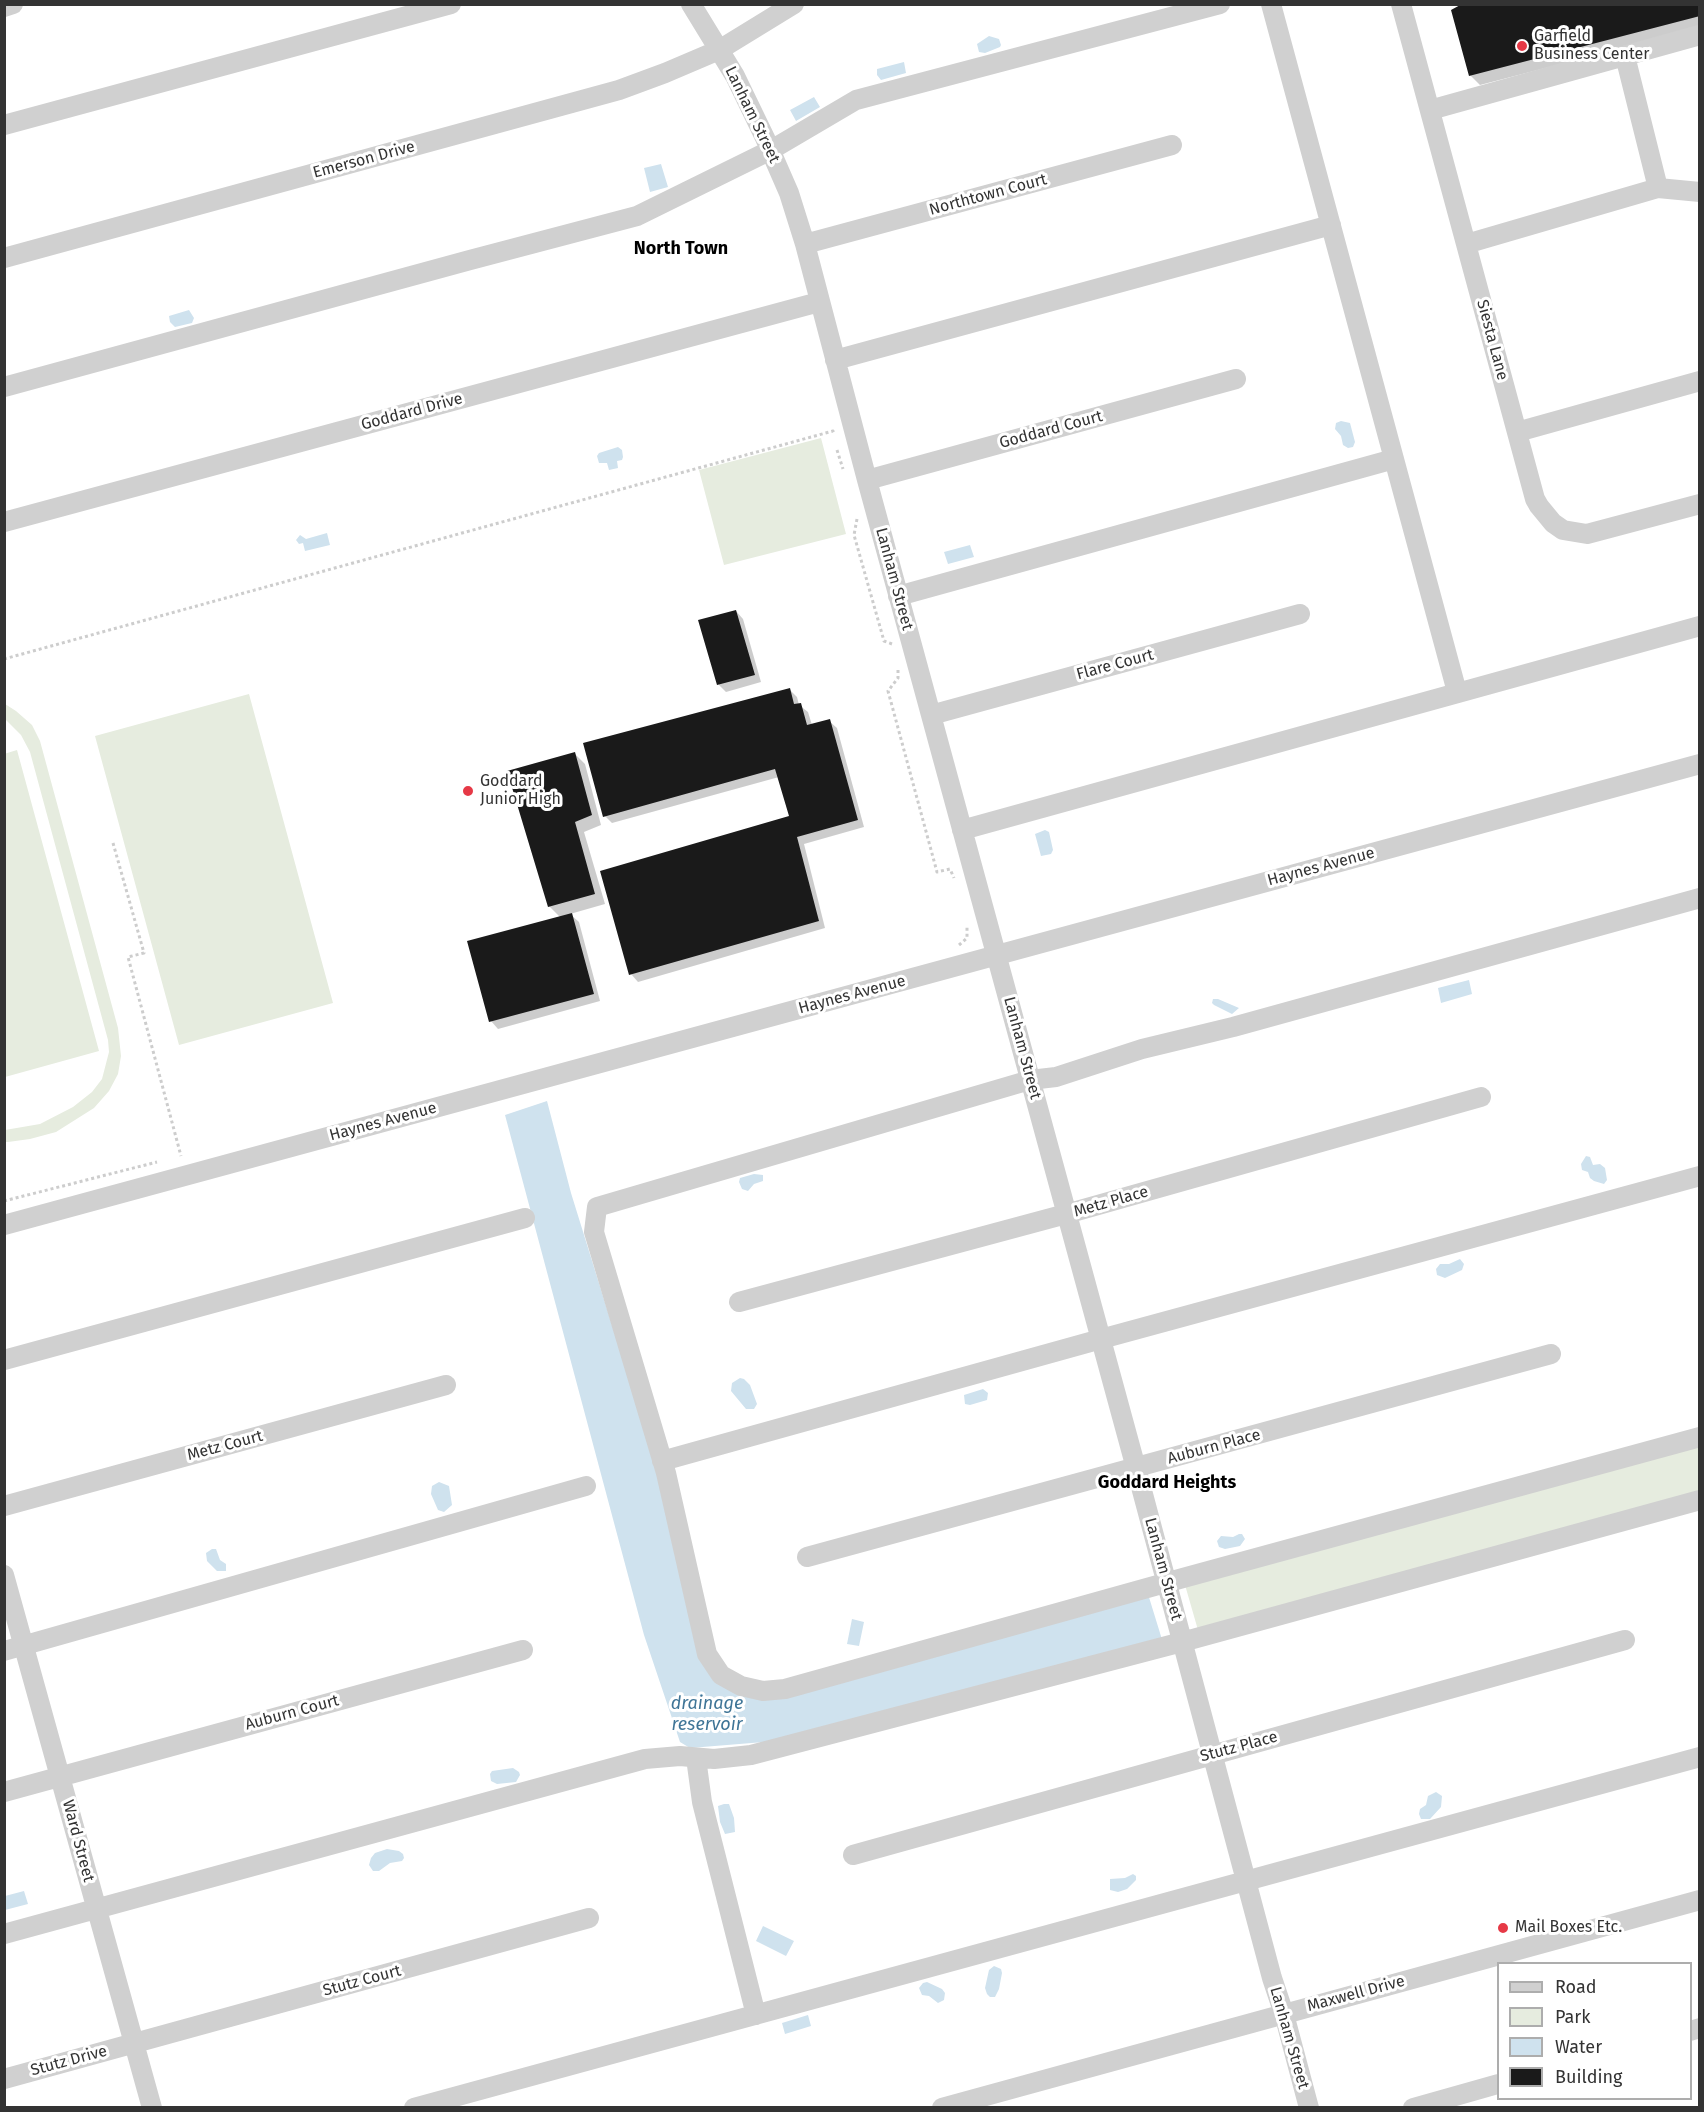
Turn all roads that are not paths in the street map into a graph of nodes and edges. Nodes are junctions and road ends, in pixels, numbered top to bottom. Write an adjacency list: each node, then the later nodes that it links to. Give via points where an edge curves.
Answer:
1 (13, 4): 8 (street)
2 (451, 4): 13 (street)
3 (692, 4): 10 (street, Lanham Street)
4 (794, 4): 10 (street, Emerson Drive)
5 (1220, 4): 15 (street, via 856,100)
6 (1271, 4): 18 (street)
7 (1401, 4): 12 (street, Siesta Lane)
8 (4, 7)
9 (1700, 35): 11 (street)
10 (719, 50): 15 (street, Lanham Street); 21 (street, Emerson Drive, via 593,98)
11 (1625, 56): 12 (street); 16 (street)
12 (1430, 110): 20 (street, Siesta Lane)
13 (4, 125)
14 (1172, 145): 19 (street, Northtown Court)
15 (771, 150): 19 (street, Lanham Street); 26 (street, via 637,216)
16 (1658, 188): 17 (street); 20 (street)
17 (1700, 192)
18 (1331, 225): 23 (street); 28 (street)
19 (805, 244): 22 (street, Lanham Street)
20 (1466, 244): 27 (street, Siesta Lane)
21 (4, 258)
22 (819, 302): 23 (street, Lanham Street); 31 (street, Goddard Drive)
23 (834, 360): 29 (street, Lanham Street)
24 (1236, 379): 29 (street, Goddard Court)
25 (1700, 381): 27 (street)
26 (4, 387)
27 (1517, 432): 30 (street, Siesta Lane, via 1535,499 1563,530 1587,534)
28 (1394, 459): 32 (street); 35 (street)
29 (867, 480): 32 (street, Lanham Street)
30 (1700, 504)
31 (4, 522)
32 (898, 596): 36 (street, Lanham Street)
33 (1300, 614): 36 (street, Flare Court)
34 (1700, 626): 35 (street)
35 (1456, 692): 38 (street)
36 (930, 715): 38 (street, Lanham Street)
37 (1700, 764): 40 (street, Haynes Avenue)
38 (962, 830): 40 (street, Lanham Street)
39 (1700, 898): 41 (street, via 1142,1049 1056,1077)
40 (996, 956): 41 (street, Lanham Street); 46 (street, Haynes Avenue)
41 (1030, 1080): 44 (street, Lanham Street); 53 (street, via 597,1207 594,1232)
42 (1481, 1097): 44 (street, Metz Place)
43 (1700, 1176): 48 (street)
44 (1066, 1214): 47 (street, Metz Place); 48 (street, Lanham Street)
45 (525, 1218): 50 (street)
46 (4, 1225)
47 (739, 1302)
48 (1101, 1339): 53 (street); 54 (street, Lanham Street)
49 (1551, 1354): 54 (street, Auburn Place)
50 (4, 1360)
51 (446, 1385): 57 (street, Metz Court)
52 (1700, 1437): 60 (street)
53 (662, 1461): 60 (street, via 707,1654 721,1675 741,1686 763,1691 785,1689)
54 (1136, 1468): 58 (street, Auburn Place); 60 (street, Lanham Street)
55 (586, 1486): 63 (street)
56 (1700, 1500): 62 (street)
57 (4, 1506)
58 (807, 1557)
59 (4, 1575): 63 (street, Ward Street)
60 (1166, 1582): 62 (street, Lanham Street)
61 (1625, 1640): 66 (street, Stutz Place)
62 (1182, 1642): 66 (street, Lanham Street); 68 (street, via 751,1755)
63 (24, 1645): 64 (street); 69 (street, Ward Street)
64 (4, 1650)
65 (524, 1650): 69 (street, Auburn Court)
66 (1212, 1754): 71 (street, Stutz Place); 72 (street, Lanham Street)
67 (1700, 1756): 72 (street)
68 (696, 1758): 74 (street, via 645,1759); 78 (street, via 702,1802)
69 (60, 1776): 70 (street, Auburn Court); 74 (street, Ward Street)
70 (4, 1792)
71 (853, 1855)
72 (1246, 1882): 77 (street, Lanham Street); 78 (street)
73 (1700, 1900): 77 (street, Maxwell Drive)
74 (97, 1909): 76 (street); 79 (street, Ward Street)
75 (589, 1918): 79 (street, Stutz Court)
76 (4, 1934)
77 (1284, 2014): 84 (street, Maxwell Drive); 85 (street, Lanham Street)
78 (756, 2015): 83 (street)
79 (134, 2043): 80 (street, Stutz Drive); 82 (street, Ward Street)
80 (4, 2079)
81 (1497, 2084): 86 (street)
82 (152, 2108)
83 (414, 2108)
84 (942, 2108)
85 (1309, 2108)
86 (1413, 2108)

